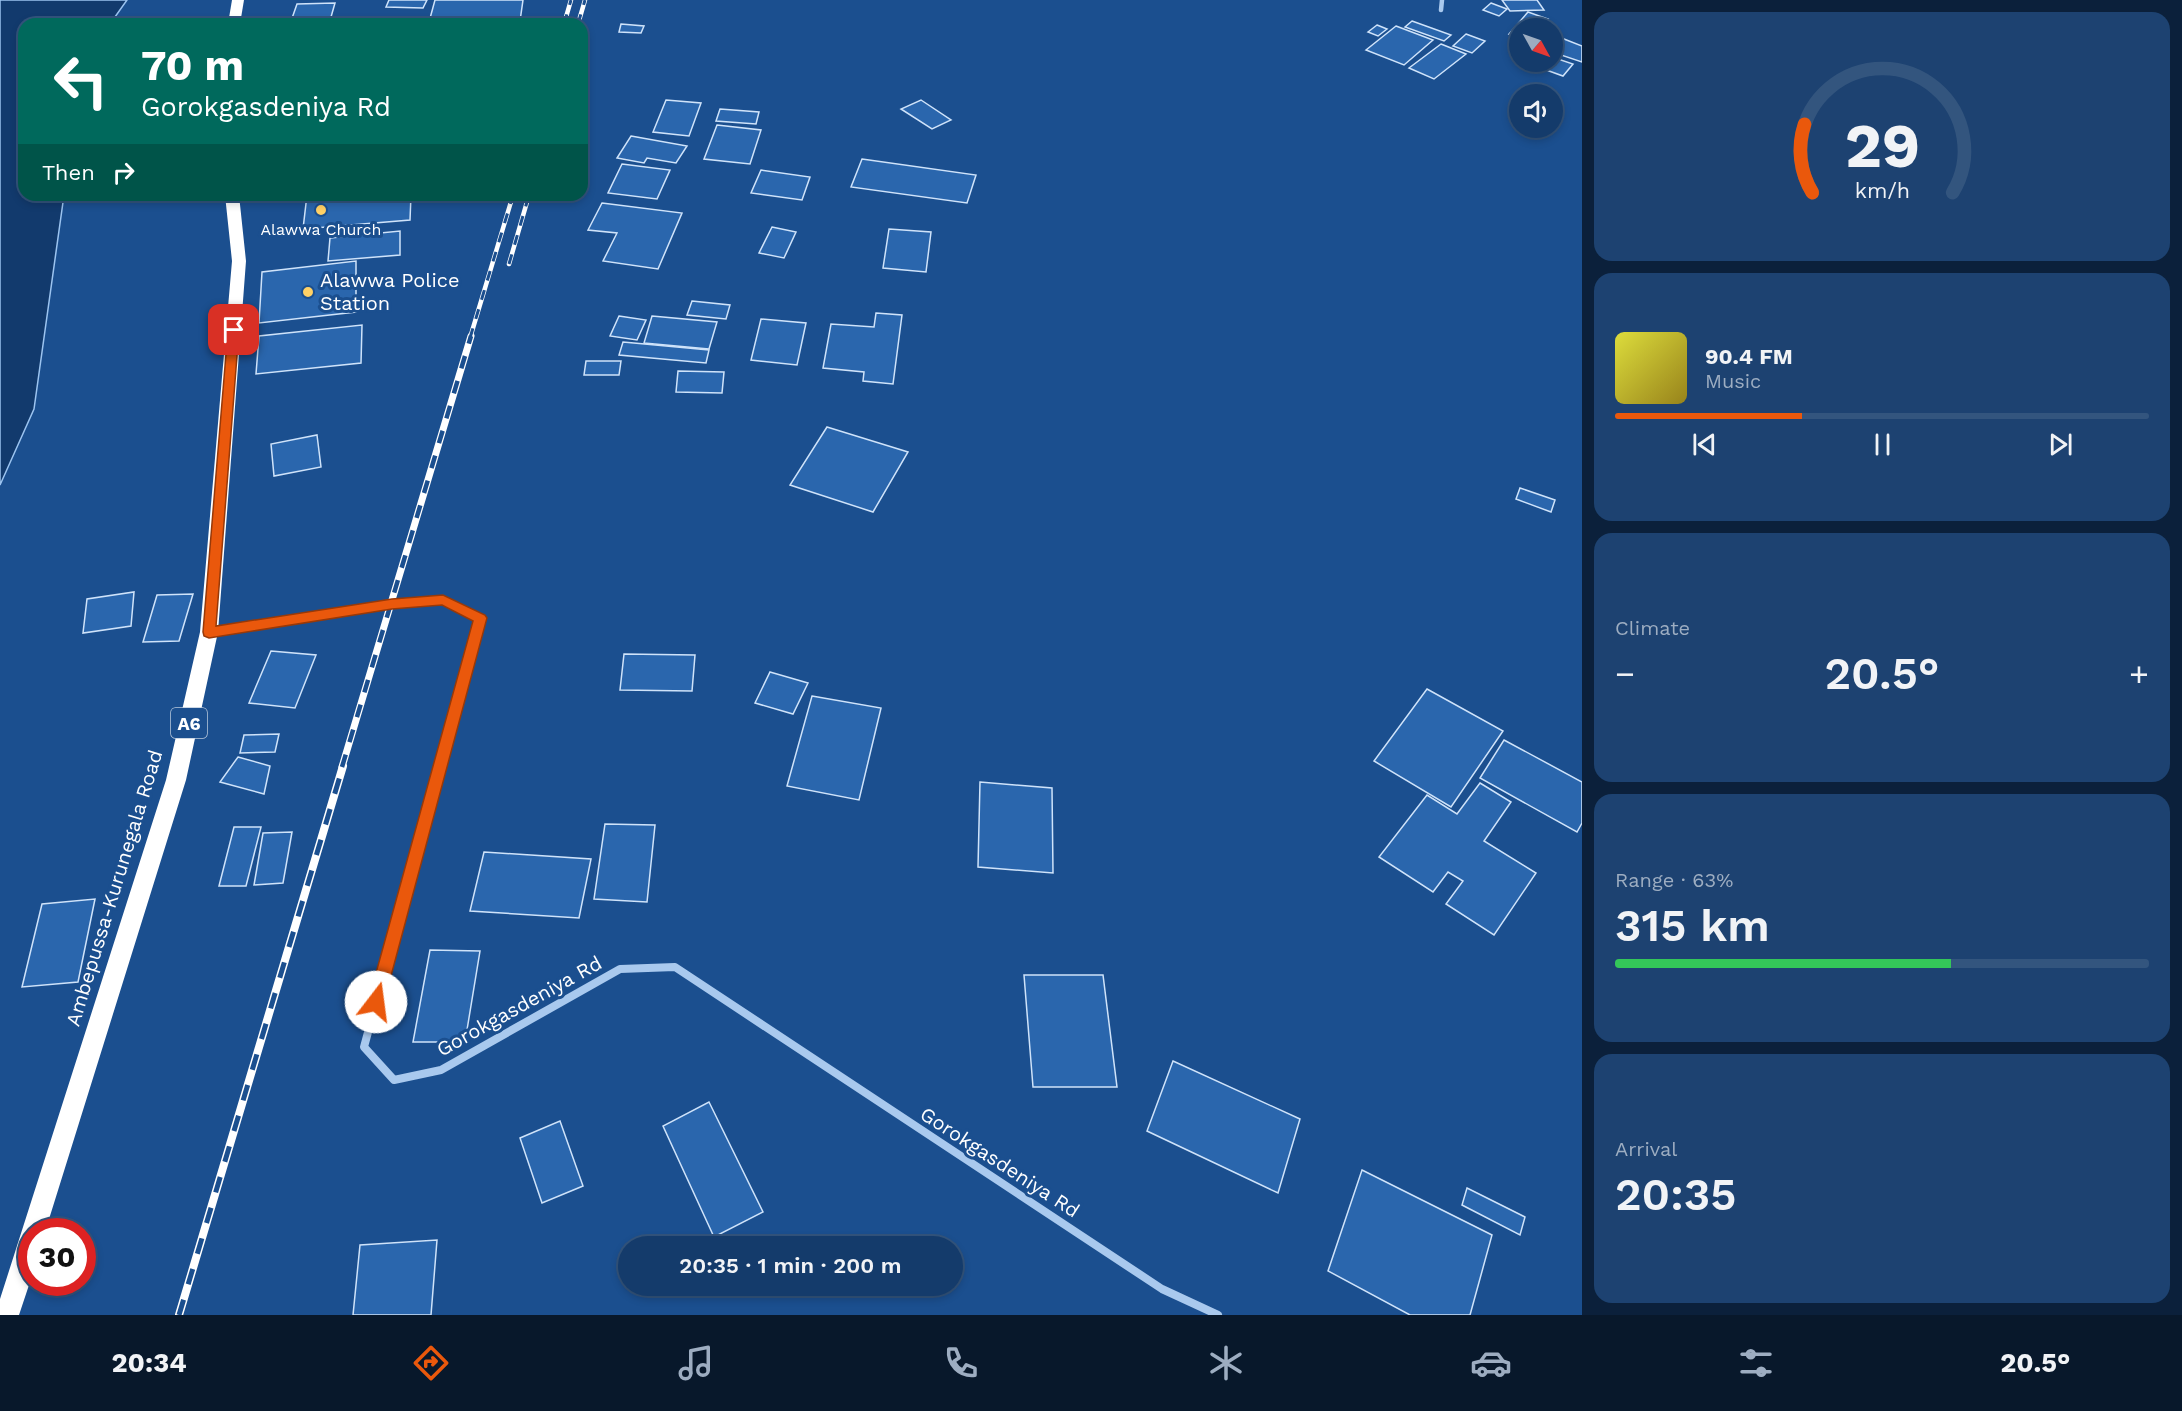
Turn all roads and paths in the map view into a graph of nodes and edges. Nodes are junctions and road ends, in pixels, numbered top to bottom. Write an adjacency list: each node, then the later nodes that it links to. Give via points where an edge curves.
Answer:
1 (238, 0): 4 (highway)
2 (1442, 0): 3 (street)
3 (1441, 10)
4 (235, 18)
5 (233, 201): 6 (highway, Ambepussa-Kurunegala Road / A6, via 239,261)
6 (209, 632): 7 (highway, Ambepussa-Kurunegala Road / A6, via 177,780); 10 (street, Gorokgasdeniya Rd, via 443,600 480,618 364,1047 394,1080 441,1070 620,969 675,967 1162,1289)
7 (37, 1218)
8 (18, 1281): 9 (highway)
9 (7, 1315)
10 (1218, 1315)

